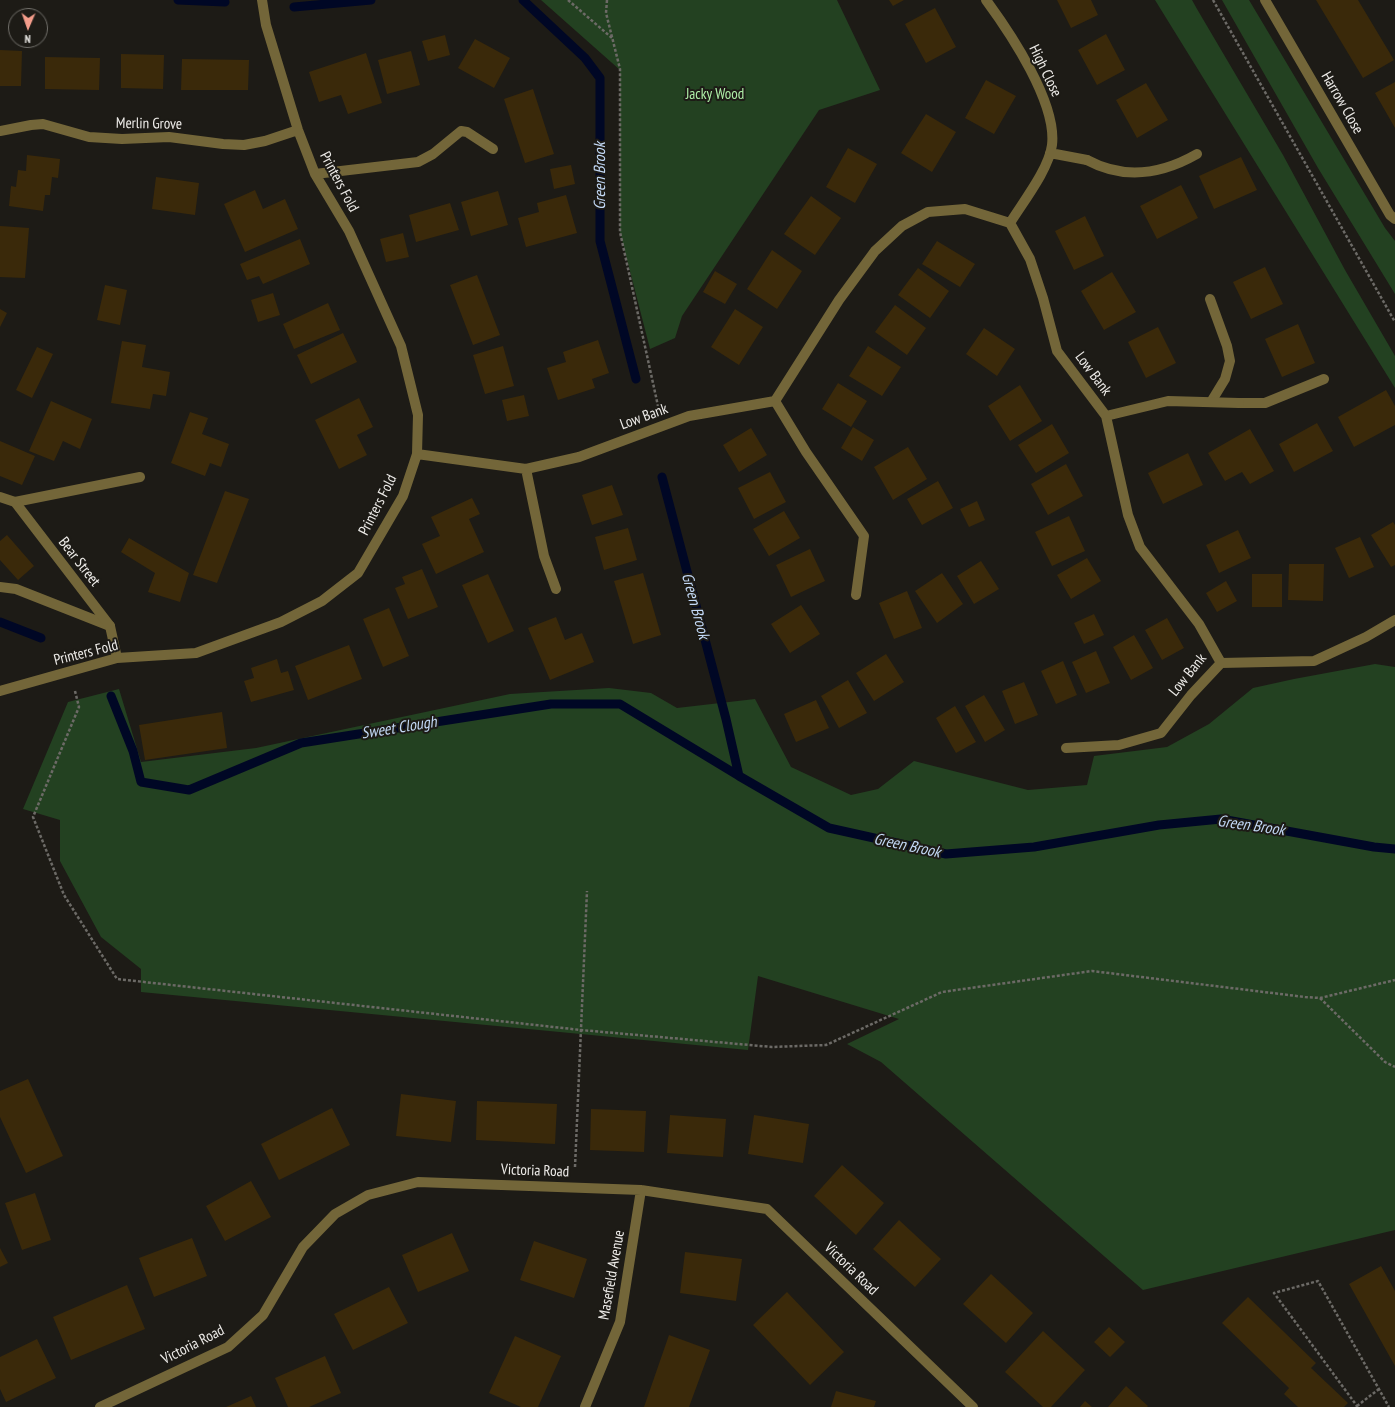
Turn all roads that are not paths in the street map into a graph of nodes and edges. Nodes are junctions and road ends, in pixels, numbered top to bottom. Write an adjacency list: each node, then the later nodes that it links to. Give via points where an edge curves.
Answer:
1 (262, 0): 4 (street, Printers Fold, via 266,25)
2 (986, 0): 7 (street, High Close, via 1002,22 1039,86 1052,122)
3 (1265, 0): 10 (street, Harrow Close, via 1390,215)
4 (298, 130): 5 (street, Merlin Grove, via 244,145 169,138 89,137 43,124); 9 (street, Printers Fold)
5 (0, 131)
6 (493, 149): 9 (street, via 467,132 461,131 433,154 418,162)
7 (1050, 153): 8 (street, via 1087,160 1108,170 1123,172 1163,169); 11 (street, High Close, via 1045,167)
8 (1197, 154)
9 (316, 174): 17 (street, Printers Fold, via 349,231 401,346 418,414)
10 (1395, 219)
11 (1010, 223): 14 (street, via 965,209 928,212 902,226 875,251 839,300); 16 (street, Low Bank, via 1030,259 1057,351)
12 (1210, 299): 15 (street, via 1230,361 1225,379)
13 (1324, 379): 15 (street, via 1266,404)
14 (775, 401): 18 (street, Low Bank, via 689,416 579,456); 24 (street, via 806,452 864,536)
15 (1211, 402): 16 (street, via 1168,401)
16 (1106, 416): 28 (street, Low Bank, via 1128,515 1140,547 1200,624)
17 (417, 454): 18 (street, Low Bank); 27 (street, Printers Fold, via 403,496 358,573 322,601 281,622 196,653)
18 (526, 470): 23 (street, via 544,556)
19 (140, 477): 21 (street)
20 (0, 497): 21 (street)
21 (14, 502): 26 (street, Bear Street)
22 (0, 587): 26 (street, via 16,590)
23 (556, 589)
24 (856, 595)
25 (1395, 620): 28 (street, via 1366,637 1314,661)
26 (110, 626): 27 (street, Bear Street)
27 (117, 658): 29 (street, Printers Fold)
28 (1221, 663): 30 (street, Low Bank, via 1161,733 1119,745)
29 (0, 691)
30 (1066, 748)
31 (642, 1190): 32 (street, Victoria Road, via 418,1182 368,1195 335,1214 303,1247 263,1315 228,1347); 33 (street, Masefield Avenue, via 620,1322); 34 (street, Victoria Road, via 767,1209)
32 (100, 1407)
33 (585, 1407)
34 (971, 1407)

